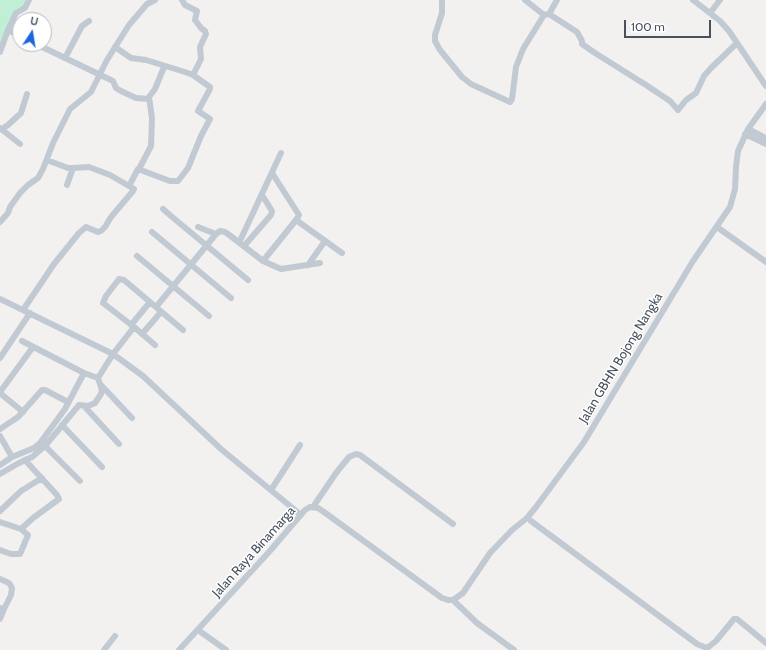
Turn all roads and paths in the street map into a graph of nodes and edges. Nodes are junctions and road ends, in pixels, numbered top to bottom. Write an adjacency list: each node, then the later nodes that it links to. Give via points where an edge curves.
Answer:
1 (29, 0): 12 (street, via 24,8 16,13)
2 (182, 0): 21 (street, via 185,5 197,11 195,20 206,34 200,47 201,59)
3 (442, 0): 10 (street, via 442,14 435,35 440,50 471,84 510,102 518,59)
4 (525, 0): 10 (street)
5 (557, 0): 10 (street)
6 (693, 0): 9 (street)
7 (720, 0): 9 (street)
8 (151, 1): 15 (street, via 139,12)
9 (710, 13): 14 (street, via 729,31)
10 (546, 14): 14 (street, via 577,32 582,44 670,101 678,110 696,93 711,68)
11 (89, 21): 18 (street, via 82,26)
12 (8, 30): 13 (street); 16 (street)
13 (12, 32)
14 (737, 43): 22 (street)
15 (115, 47): 19 (street, via 131,58 146,60); 20 (street)
16 (0, 52)
17 (52, 52): 18 (street)
18 (65, 58): 20 (street)
19 (164, 67): 21 (street); 24 (street)
20 (100, 75): 24 (street, via 113,82 121,91 136,98); 32 (street, via 91,92 70,109)
21 (193, 75): 34 (street, via 210,87 198,111 210,119 188,168 176,182)
22 (766, 86)
23 (27, 94): 26 (street, via 21,113)
24 (149, 99): 34 (street, via 152,118 151,146)
25 (766, 104): 27 (street, Jalan GBHN Bojong Nangka)
26 (1, 128): 29 (street)
27 (747, 131): 28 (street); 30 (street); 43 (street, Jalan GBHN Bojong Nangka, via 736,160 732,202)
28 (766, 138)
29 (20, 144)
30 (766, 144)
31 (281, 153): 35 (street)
32 (47, 160): 33 (street); 41 (street, via 38,178 20,193)
33 (73, 168): 36 (street); 37 (street, via 90,167)
34 (139, 169): 37 (street)
35 (272, 174): 38 (street); 40 (street, via 298,212 299,217)
36 (67, 185)
37 (129, 186): 62 (street, via 134,191 101,231 86,227 79,234 54,264)
38 (262, 195): 47 (street); 47 (street, via 272,212 271,215)
39 (164, 209): 48 (street)
40 (296, 220): 46 (street); 51 (street)
41 (0, 222)
42 (198, 227): 45 (street)
43 (717, 227): 53 (street); 105 (street, Jalan GBHN Bojong Nangka, via 693,261 584,442 527,518 490,553 463,592)
44 (152, 232): 54 (street)
45 (216, 234): 47 (street, via 225,232); 48 (street)
46 (325, 241): 49 (street); 55 (street)
47 (242, 244): 51 (street)
48 (207, 246): 54 (street); 56 (street)
49 (342, 253)
50 (137, 256): 57 (street)
51 (263, 261): 55 (street, via 281,269)
52 (320, 262): 55 (street)
53 (766, 262)
54 (192, 265): 57 (street); 58 (street)
55 (308, 265)
56 (248, 280)
57 (174, 286): 61 (street); 65 (street)
58 (231, 298)
59 (0, 299): 62 (street)
60 (150, 302): 61 (street); 66 (street); 66 (street, via 124,280 118,279 103,302)
61 (156, 307): 63 (street)
62 (23, 310): 64 (street)
63 (161, 312): 67 (street); 68 (street)
64 (30, 313): 72 (street); 73 (street)
65 (209, 316)
66 (133, 326): 68 (street); 72 (street)
67 (183, 330)
68 (142, 334): 70 (street)
69 (22, 341): 71 (street)
70 (154, 345)
71 (33, 346): 74 (street); 77 (street)
72 (113, 354): 75 (street); 95 (street, via 143,376 221,449)
73 (0, 358)
74 (84, 373): 75 (street); 78 (street)
75 (98, 378): 76 (street)
76 (101, 385): 79 (street, via 102,392 98,399 93,404); 81 (street)
77 (0, 392): 80 (street)
78 (68, 402): 80 (street, via 42,390); 88 (street, via 40,443)
79 (84, 406): 82 (street, via 78,404); 85 (street)
80 (23, 412): 83 (street)
81 (132, 418)
82 (62, 425): 87 (street); 91 (street)
83 (0, 429)
84 (0, 436): 88 (street)
85 (119, 444)
86 (300, 445): 95 (street)
87 (46, 446): 89 (street); 94 (street)
88 (12, 457): 90 (street)
89 (25, 460): 92 (street); 93 (street)
90 (0, 465)
91 (102, 467)
92 (0, 474)
93 (42, 478): 97 (street, via 21,491); 102 (street, via 57,495 58,500)
94 (80, 482)
95 (271, 490): 98 (street)
96 (313, 507): 98 (street, Jalan Raya Binamarga); 101 (street, via 349,457 356,454); 105 (street, Jalan Raya Binamarga, via 324,512 442,598)
97 (0, 511)
98 (301, 515): 108 (street, Jalan Raya Binamarga)
99 (531, 521): 110 (street, via 697,644 707,648 734,619)
100 (0, 522): 102 (street)
101 (453, 524)
102 (21, 529): 103 (street, via 28,535 20,554)
103 (0, 550)
104 (0, 579): 106 (street, via 9,583 12,588 11,595)
105 (453, 600): 114 (street, via 477,623)
106 (2, 608): 107 (street)
107 (0, 619)
108 (198, 630): 112 (street, Jalan Raya Binamarga); 113 (street)
109 (115, 636): 111 (street)
110 (766, 643)
111 (104, 650)
112 (179, 650)
113 (226, 650)
114 (514, 650)

